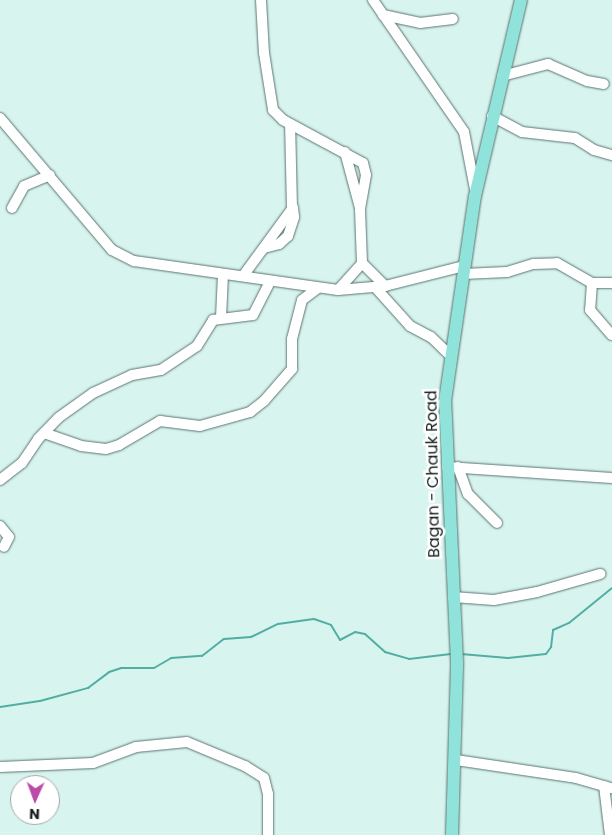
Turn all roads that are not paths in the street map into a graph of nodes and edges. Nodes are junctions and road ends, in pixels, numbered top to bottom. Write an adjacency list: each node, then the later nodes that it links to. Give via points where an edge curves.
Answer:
1 (261, 0): 10 (street, via 261,30 271,104 273,110)
2 (373, 0): 4 (street)
3 (521, 0): 6 (main road, Bagan - Chauk Road)
4 (383, 15): 5 (street, via 420,23); 14 (street, via 464,132)
5 (453, 19)
6 (502, 76): 7 (street, via 548,64 587,81); 8 (main road, Bagan - Chauk Road)
7 (604, 84)
8 (492, 116): 12 (street, via 522,132 575,138 594,150); 14 (main road, Bagan - Chauk Road)
9 (0, 118): 13 (street)
10 (290, 124): 11 (street); 20 (street, via 293,199 288,215)
11 (344, 152): 16 (street); 16 (street, via 365,166)
12 (612, 155)
13 (50, 175): 15 (street, via 24,186); 19 (street, via 119,255 134,261)
14 (475, 196): 18 (main road, Bagan - Chauk Road)
15 (12, 208)
16 (360, 209): 17 (street)
17 (362, 263): 24 (street); 26 (street)
18 (464, 270): 22 (street, via 507,272 534,264 557,262); 24 (street); 29 (main road, Bagan - Chauk Road)
19 (223, 274): 20 (street); 27 (street)
20 (243, 276): 21 (street)
21 (270, 281): 25 (street); 27 (street, via 253,315)
22 (592, 283): 23 (street); 28 (street, via 590,310)
23 (612, 283)
24 (380, 287): 26 (street); 29 (street, via 410,326 431,337)
25 (318, 288): 26 (street); 30 (street, via 302,300 292,339 292,369 250,412 200,426 160,421 106,449 80,446)
26 (338, 290)
27 (221, 318): 30 (street, via 209,323 197,346 187,354 161,370 132,375 93,393 58,418)
28 (612, 336)
29 (451, 356): 31 (main road, Bagan - Chauk Road, via 445,401)
30 (44, 433): 33 (street, via 22,463)
31 (453, 467): 32 (street); 34 (street, via 468,494); 38 (main road, Bagan - Chauk Road)
32 (612, 478)
33 (0, 480)
34 (497, 523)
35 (0, 526): 36 (street, via 9,538)
36 (4, 548)
37 (600, 574): 38 (street, via 494,600)
38 (453, 597): 39 (main road, Bagan - Chauk Road, via 457,662)
39 (456, 760): 41 (street, via 576,778); 43 (main road, Bagan - Chauk Road)
40 (0, 767): 42 (street, via 93,763 136,747 187,742 245,766 264,778 268,794)
41 (608, 787): 44 (street)
42 (268, 835)
43 (452, 835)
44 (610, 835)

